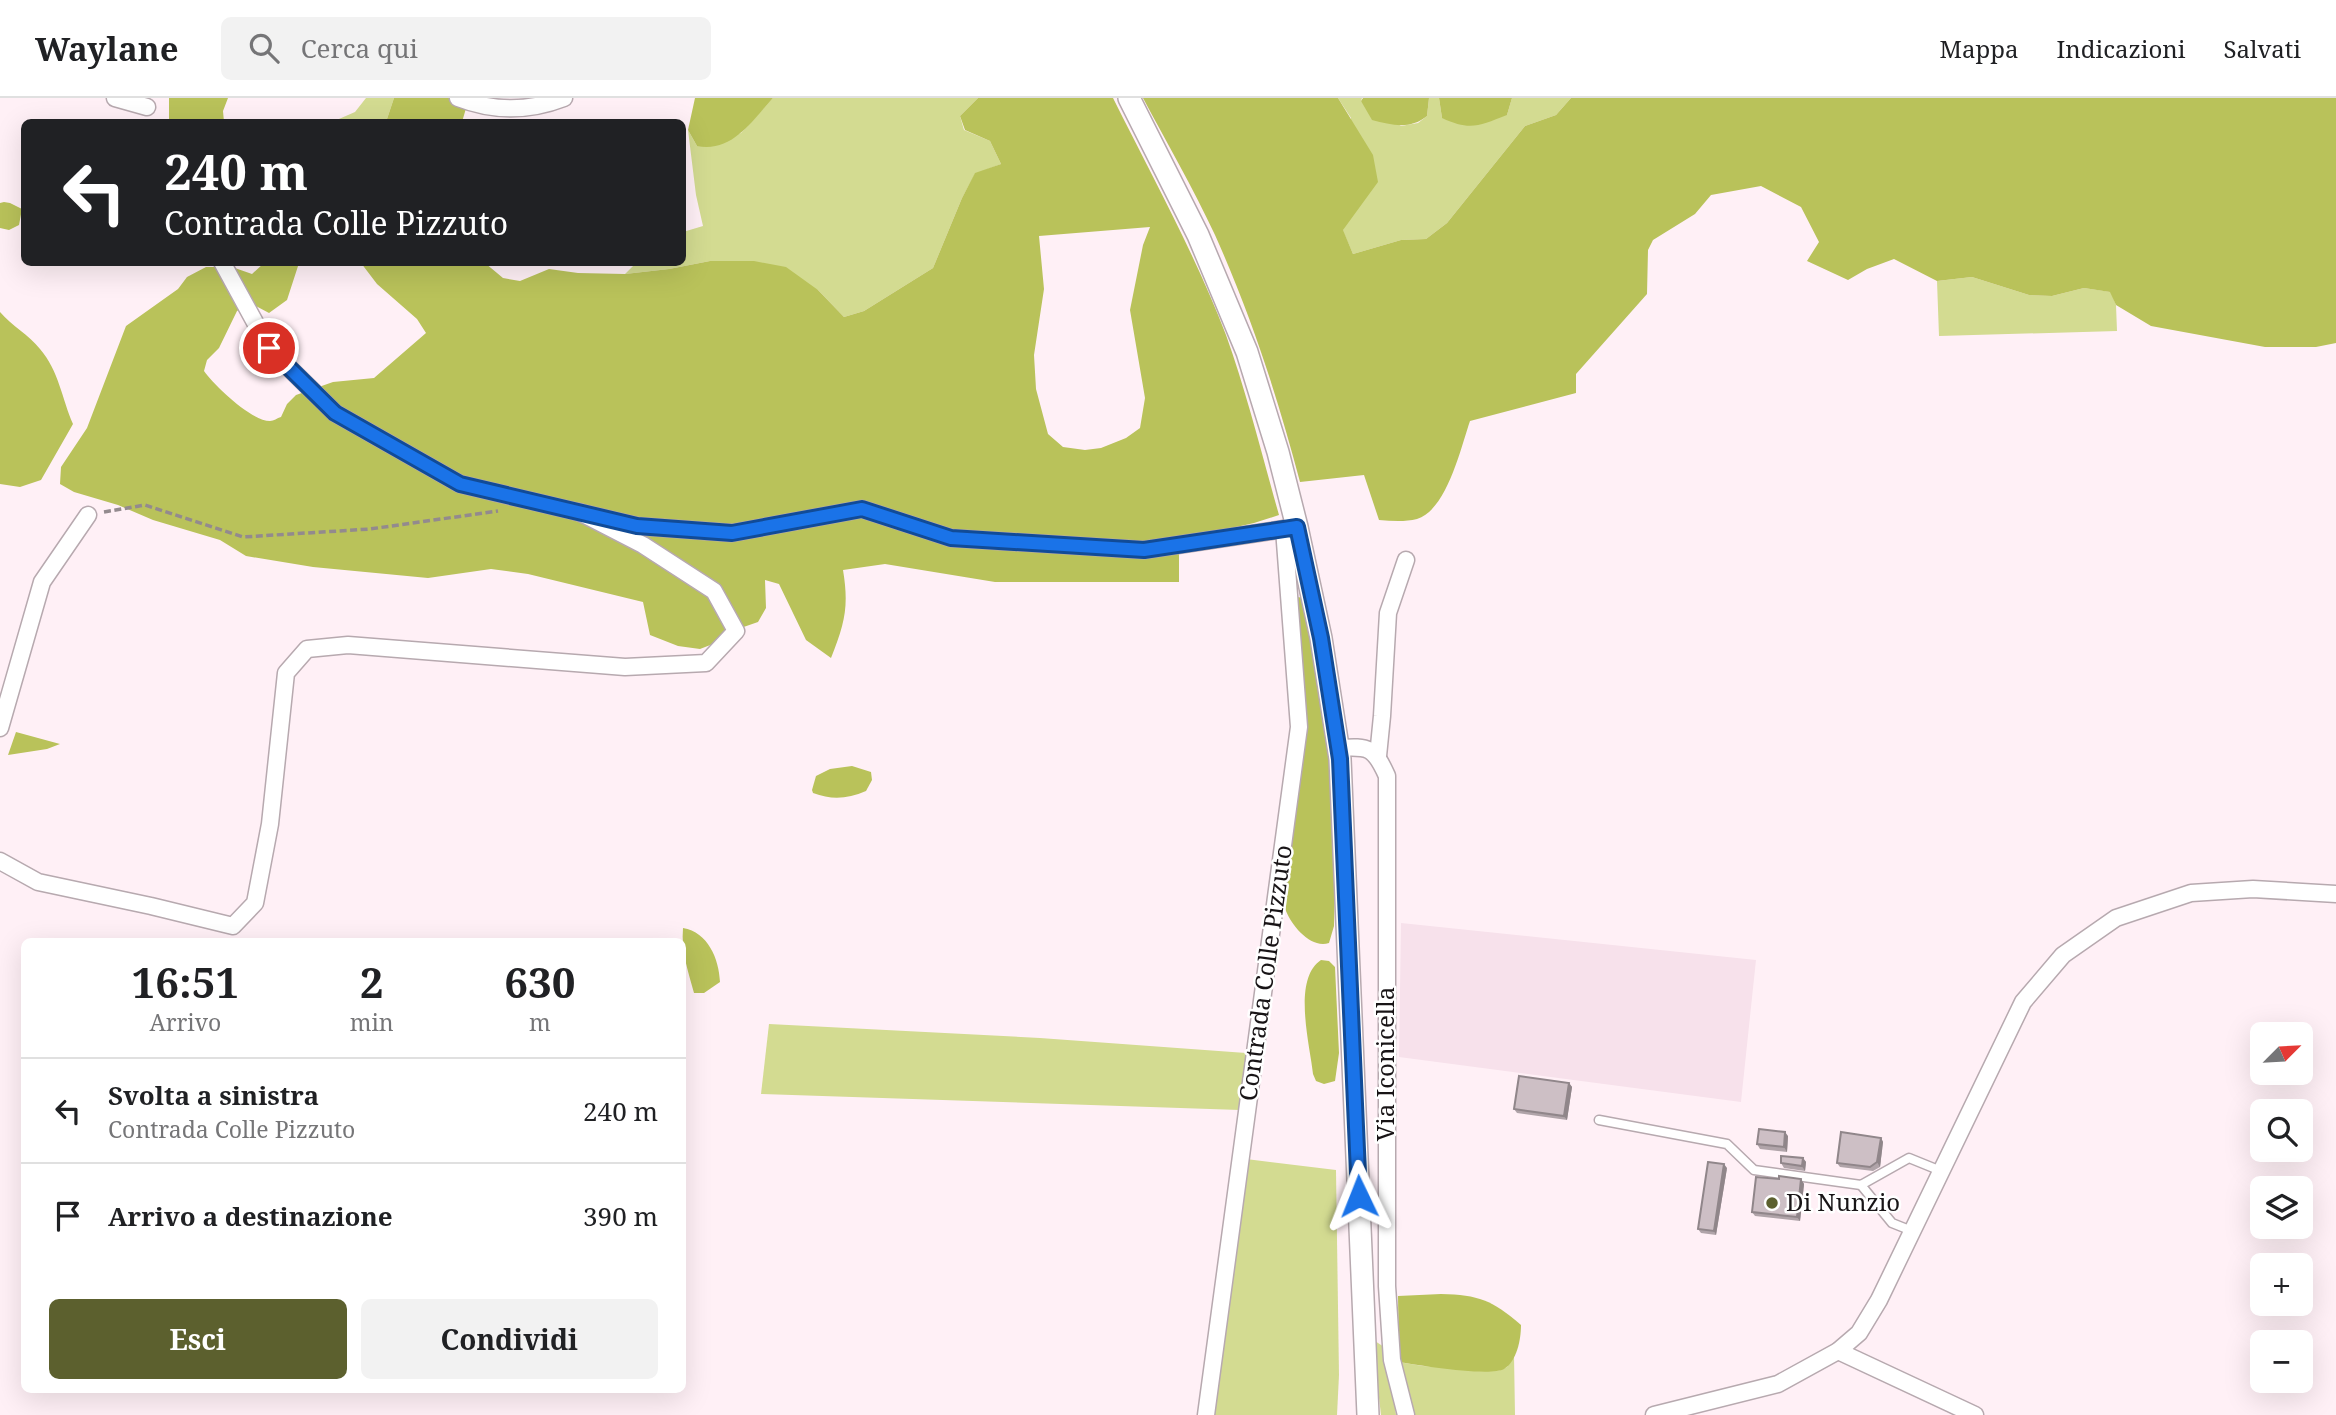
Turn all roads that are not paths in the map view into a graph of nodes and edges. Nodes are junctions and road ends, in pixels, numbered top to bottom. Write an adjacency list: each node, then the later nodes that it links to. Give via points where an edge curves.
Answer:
1 (115, 98): 5 (street)
2 (458, 98): 3 (street, via 508,110)
3 (564, 98)
4 (1129, 98): 9 (main road, via 1198,234 1247,352 1273,436)
5 (151, 109)
6 (224, 266): 7 (street, via 269,348 335,413 460,484)
7 (579, 512): 9 (street, via 637,526 732,533 862,509 951,538 1144,550); 14 (street, via 643,545 714,591 736,631 706,663 625,667 348,645 307,649 286,673 270,824 255,903 233,926 38,882)
8 (88, 515): 11 (street, via 42,582)
9 (1291, 528): 12 (main road, via 1321,638); 21 (street, Contrada Colle Pizzuto, via 1299,727)
10 (1406, 560): 13 (street, Via Iconicella, via 1388,613)
11 (0, 728)
12 (1339, 748): 13 (street, via 1364,746); 22 (main road)
13 (1378, 755): 23 (street, Via Iconicella, via 1387,776 1387,1286 1392,1360)
14 (0, 861)
15 (2336, 894): 17 (street, via 2253,889 2191,893 2116,918 2063,955 2023,1002)
16 (1599, 1120): 18 (lane, via 1727,1144 1754,1170)
17 (1941, 1171): 18 (lane, via 1909,1158); 19 (street)
18 (1861, 1185): 19 (lane, via 1892,1223)
19 (1913, 1231): 20 (street, via 1859,1333)
20 (1838, 1351): 24 (street, via 1777,1384); 25 (street)
21 (1206, 1415)
22 (1368, 1415)
23 (1406, 1415)
24 (1654, 1415)
25 (1975, 1415)

